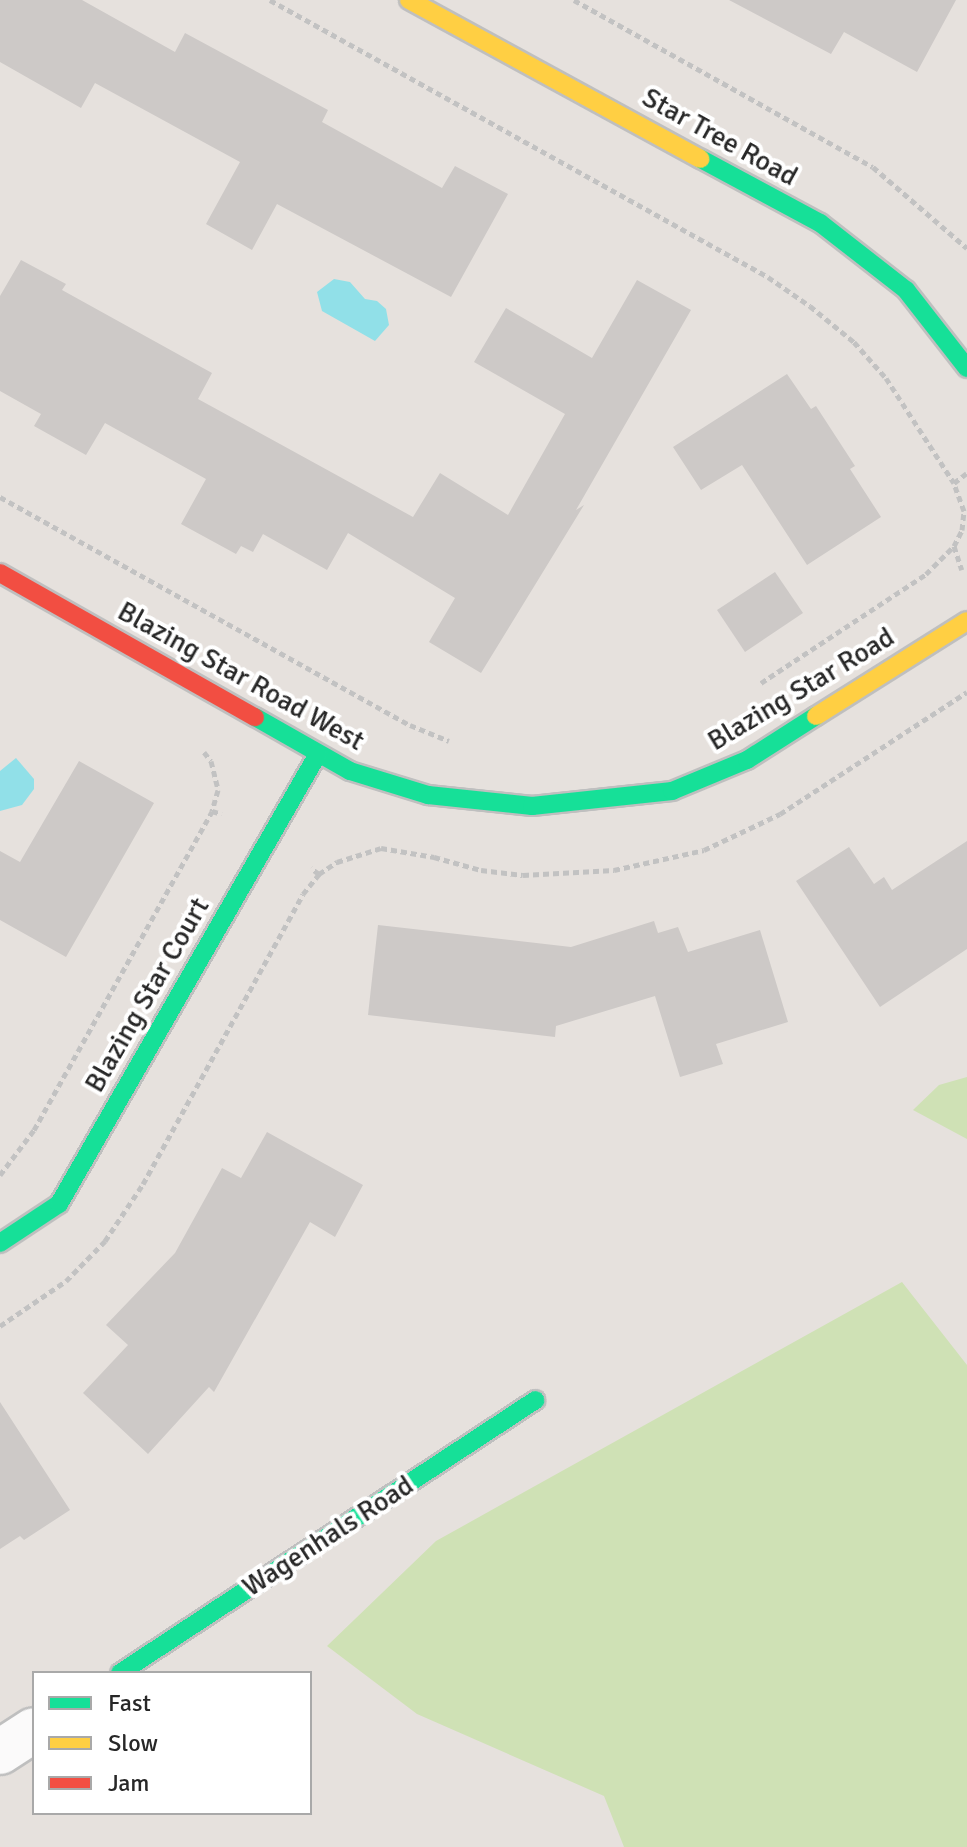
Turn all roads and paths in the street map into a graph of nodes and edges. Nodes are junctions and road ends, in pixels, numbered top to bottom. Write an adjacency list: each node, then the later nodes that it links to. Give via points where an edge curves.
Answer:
1 (270, 0): 7 (path, via 768,277 810,306 854,342 886,378)
2 (409, 0): 5 (street, Star Tree Road, via 820,223 906,290)
3 (574, 0): 4 (path, via 873,167)
4 (967, 248)
5 (967, 368)
6 (967, 473): 7 (path)
7 (954, 483): 9 (path, via 964,511)
8 (0, 497): 14 (path, via 410,725)
9 (954, 546): 11 (path); 13 (path, via 926,574)
10 (0, 573): 15 (street, Blazing Star Road West)
11 (967, 583)
12 (967, 621): 16 (street, Blazing Star Road, via 747,760 672,791)
13 (756, 686)
14 (461, 744)
15 (318, 754): 16 (street, Blazing Star Road West, via 350,771 428,795); 17 (street, Blazing Star Court, via 59,1204)
16 (562, 806)
17 (0, 1243)
18 (535, 1400): 19 (street, Wagenhals Road)
19 (123, 1671)
20 (32, 1731): 21 (street)
21 (0, 1752)

